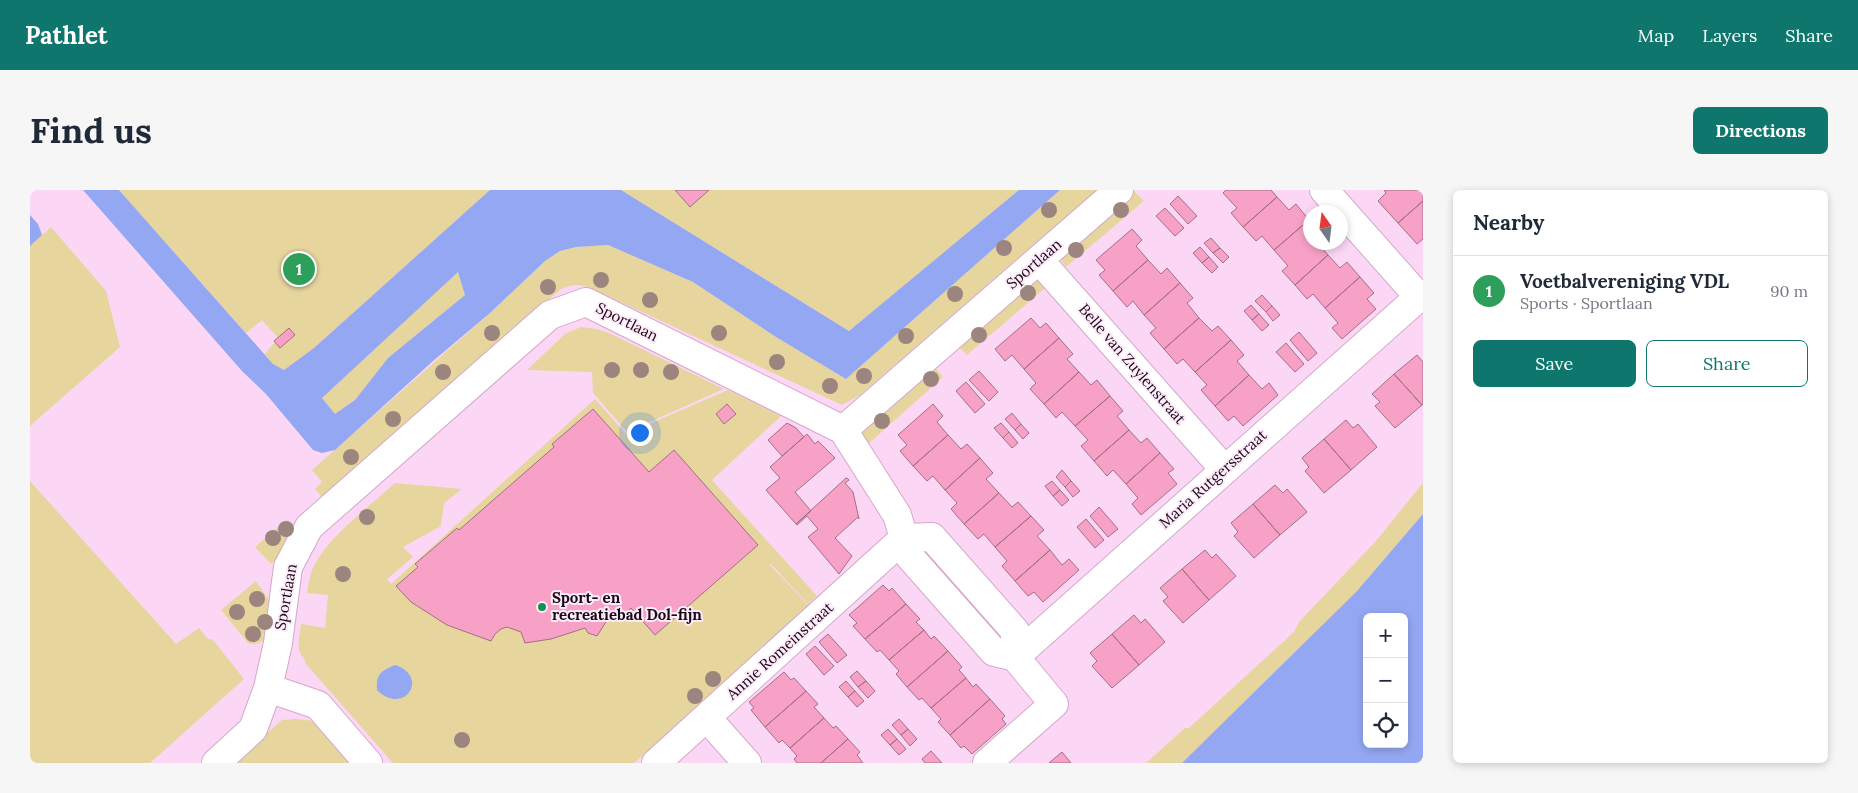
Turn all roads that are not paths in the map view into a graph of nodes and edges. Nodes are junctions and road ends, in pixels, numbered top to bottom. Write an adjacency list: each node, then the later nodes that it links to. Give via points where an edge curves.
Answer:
1 (1119, 190): 3 (street, Sportlaan)
2 (1324, 190): 5 (street, Maria Rutgersstraat, via 1418,297)
3 (1039, 260): 4 (street, Sportlaan); 5 (street, Belle van Zuylenstraat)
4 (843, 430): 6 (street, via 897,515); 8 (street, Sportlaan, via 586,302 550,315 309,527 288,567 278,643)
5 (1224, 469): 7 (street, Maria Rutgersstraat)
6 (904, 538): 7 (street, via 910,558 994,652); 9 (street, Annie Romeinstraat)
7 (1014, 657): 14 (street, via 1054,704)
8 (268, 688): 10 (street, Sportlaan, via 254,730); 11 (street, via 318,704)
9 (706, 718): 12 (street, Annie Romeinstraat); 13 (street)
10 (216, 763)
11 (368, 763)
12 (656, 763)
13 (747, 763)
14 (987, 763)

